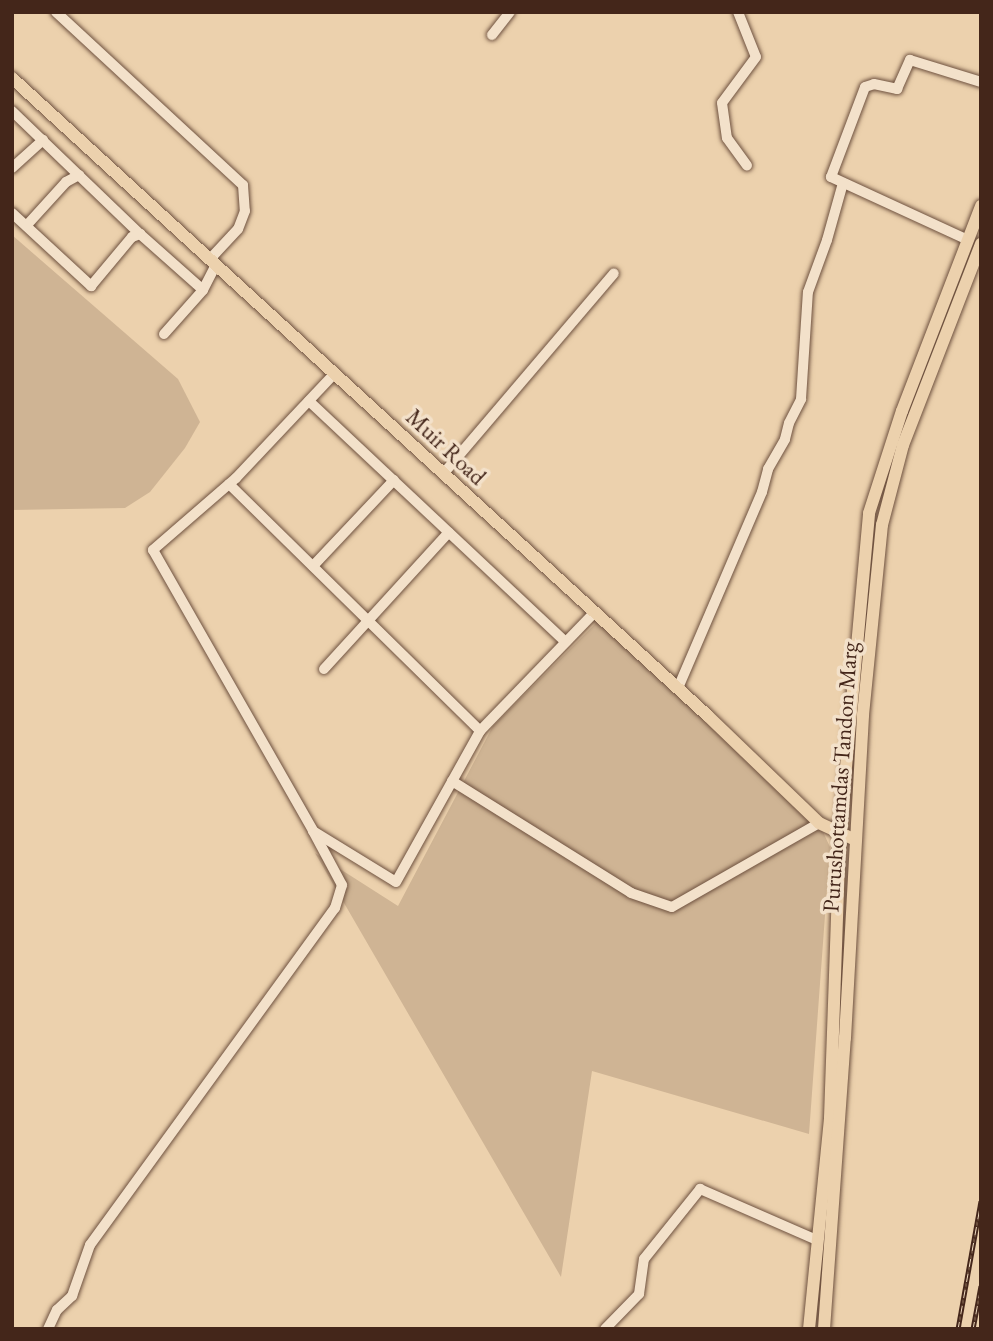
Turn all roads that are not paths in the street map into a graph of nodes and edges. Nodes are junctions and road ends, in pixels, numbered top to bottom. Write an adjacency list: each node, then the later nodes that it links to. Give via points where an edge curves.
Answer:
1 (56, 12): 19 (street, via 243,185 245,211 238,229)
2 (510, 12): 4 (street)
3 (738, 12): 9 (street, via 756,57 722,103 727,138)
4 (492, 35)
5 (981, 82): 12 (street, via 910,60 897,89 874,84 865,87 831,177)
6 (14, 83): 19 (main road, Muir Road)
7 (12, 111): 8 (street)
8 (43, 140): 10 (street); 11 (street)
9 (747, 166)
10 (12, 169)
11 (79, 175): 15 (street, via 66,182); 16 (street)
12 (842, 183): 17 (street); 34 (street, via 808,292 802,399 768,469)
13 (981, 206): 17 (main road)
14 (12, 213): 15 (street)
15 (27, 225): 16 (street, via 91,286 132,237)
16 (140, 234): 21 (street)
17 (968, 240): 39 (main road, via 897,424 869,513)
18 (981, 244): 40 (main road, Purushottamdas Tandon Marg, via 903,444 887,499 864,702)
19 (213, 261): 21 (street); 23 (main road, Muir Road)
20 (614, 272): 25 (street)
21 (203, 290): 22 (street)
22 (164, 334)
23 (335, 373): 24 (street); 25 (main road, Muir Road)
24 (309, 401): 26 (street); 27 (street)
25 (444, 474): 30 (main road, Muir Road)
26 (394, 480): 28 (street); 29 (street)
27 (229, 484): 29 (street); 38 (street, via 153,551)
28 (449, 532): 31 (street); 32 (street)
29 (313, 566): 31 (street)
30 (595, 612): 32 (street); 34 (main road, Muir Road)
31 (368, 621): 33 (street); 35 (street)
32 (566, 642): 35 (street)
33 (324, 668)
34 (678, 688): 37 (main road, Muir Road)
35 (480, 731): 36 (street)
36 (452, 781): 37 (street, via 631,893 672,907); 38 (street, via 396,882)
37 (819, 823): 39 (main road, Muir Road)
38 (313, 831): 42 (street, via 342,885 335,908 90,1245 72,1296 57,1310)
39 (840, 833): 40 (main road, Muir Road); 41 (main road, via 830,1118)
40 (855, 840): 45 (main road, Purushottamdas Tandon Marg)
41 (817, 1240): 43 (street, via 700,1189 644,1259 639,1294); 44 (main road)
42 (48, 1329)
43 (605, 1329)
44 (809, 1329)
45 (824, 1329)

